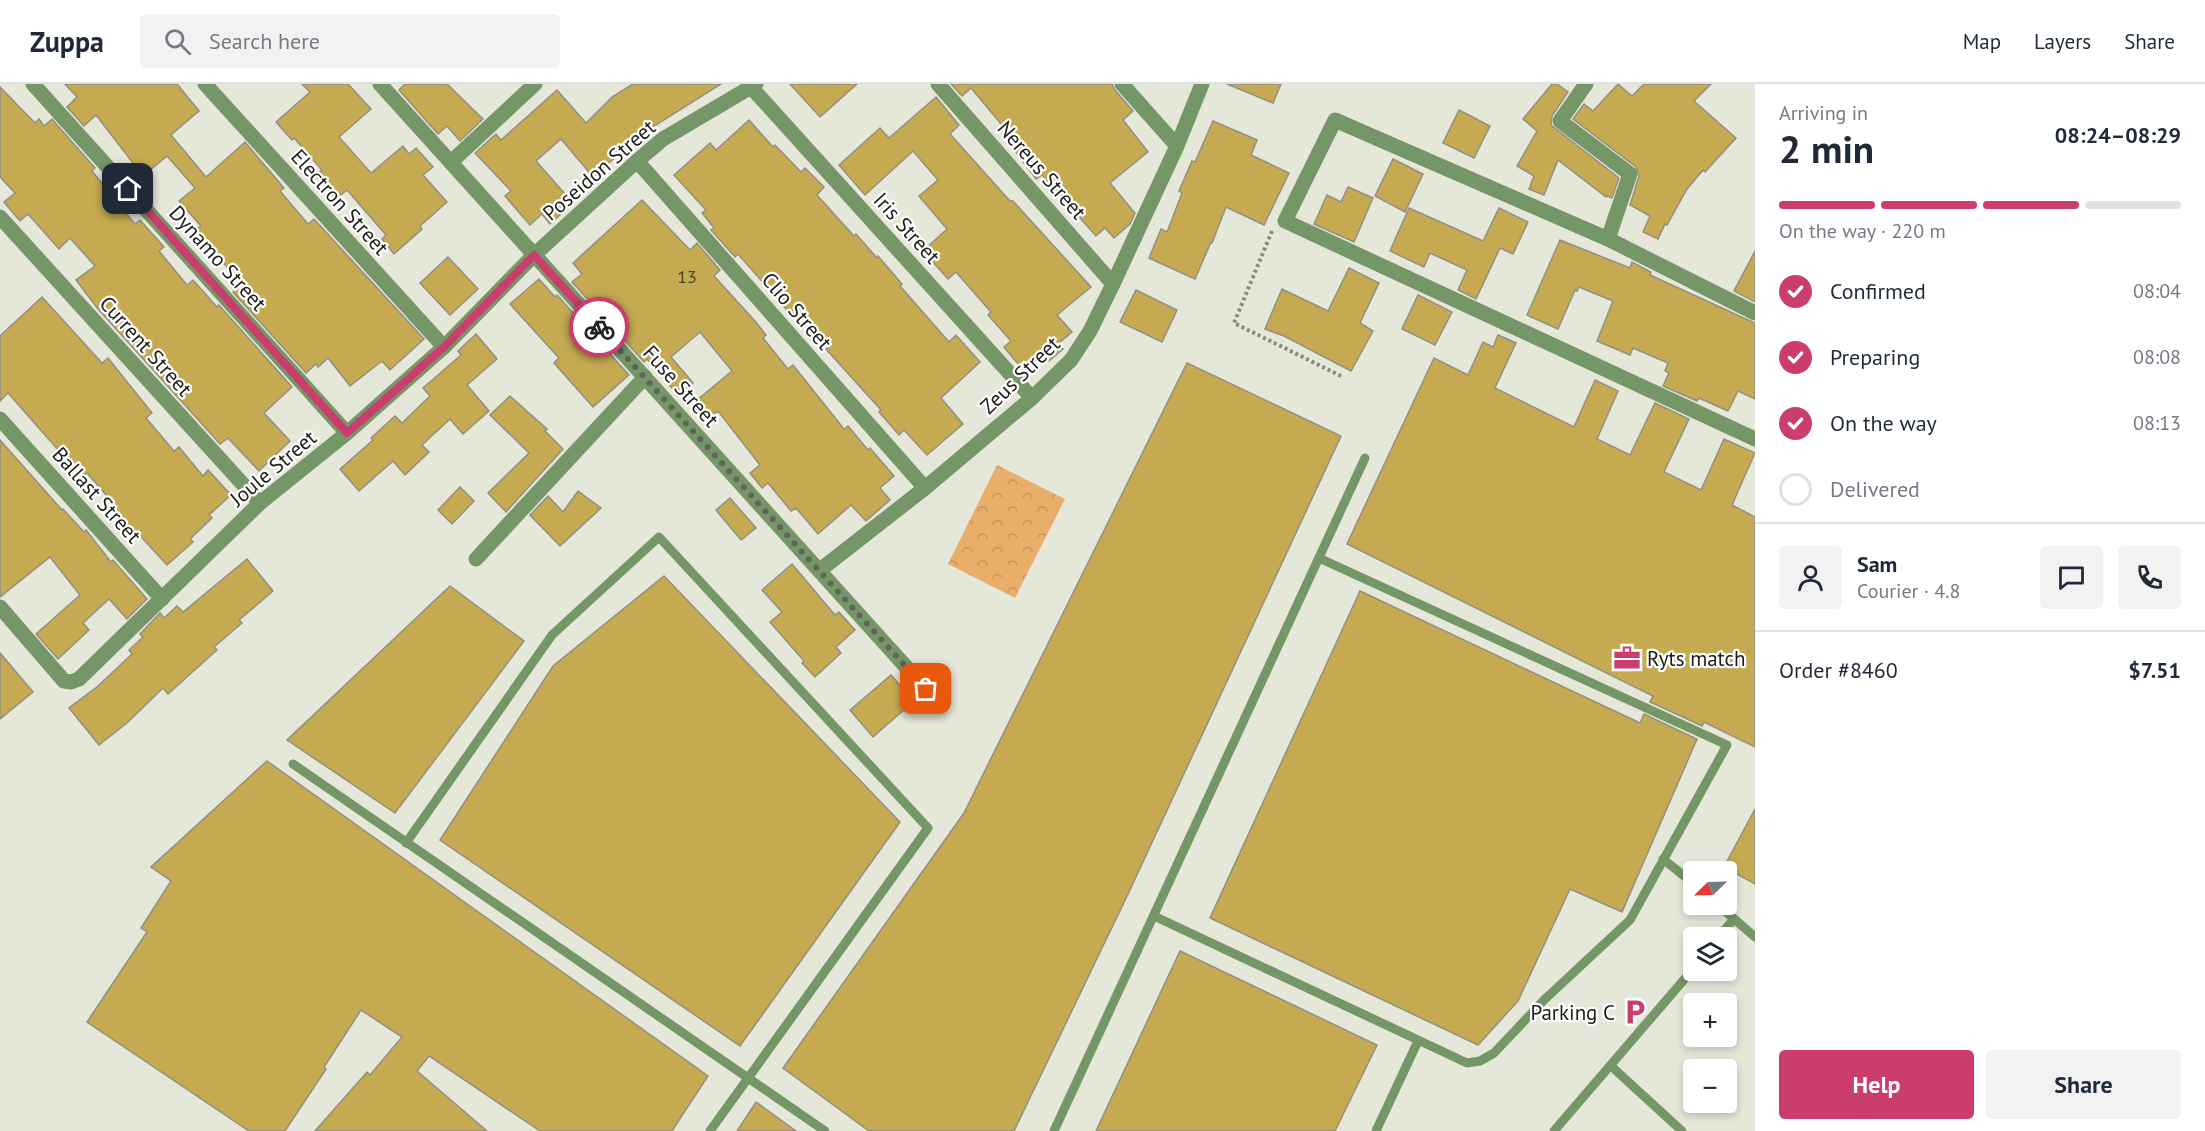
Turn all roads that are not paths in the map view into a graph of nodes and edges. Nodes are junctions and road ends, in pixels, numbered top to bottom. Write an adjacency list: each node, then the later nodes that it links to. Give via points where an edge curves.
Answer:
1 (33, 84): 22 (street, Dynamo Street)
2 (205, 84): 18 (street, Electron Street)
3 (380, 84): 12 (street, Fuse Street)
4 (535, 84): 12 (street)
5 (938, 84): 16 (street, Nereus Street)
6 (1122, 84): 10 (street)
7 (1202, 84): 10 (street, Zeus Street)
8 (1586, 84): 14 (street, via 1560,121 1630,174)
9 (754, 85): 11 (street, Poseidon Street, via 663,139); 20 (street, Iris Street)
10 (1177, 146): 16 (street, Zeus Street)
11 (637, 161): 15 (street, Poseidon Street); 25 (street, Clio Street)
12 (451, 162): 15 (street, Fuse Street)
13 (0, 217): 26 (street, Current Street)
14 (1608, 239): 17 (street); 23 (street, via 1335,120 1285,221)
15 (534, 255): 18 (street, Joule Street); 19 (street, Fuse Street)
16 (1113, 284): 20 (street, Zeus Street, via 1071,360)
17 (1755, 313)
18 (444, 347): 22 (street, Joule Street)
19 (645, 377): 28 (street); 29 (street, Fuse Street)
20 (1032, 398): 25 (street, Zeus Street)
21 (0, 419): 30 (street, Ballast Street)
22 (347, 433): 26 (street, Joule Street)
23 (1755, 439)
24 (1365, 458): 27 (lane)
25 (925, 488): 29 (street, Zeus Street)
26 (260, 503): 30 (street, Joule Street)
27 (1319, 558): 35 (lane, via 1727,745); 38 (lane)
28 (476, 559)
29 (820, 570): 32 (street, Fuse Street)
30 (162, 599): 31 (street, Joule Street, via 79,679 71,682 64,681)
31 (0, 607)
32 (926, 689)
33 (293, 764): 34 (lane)
34 (406, 843): 45 (lane); 45 (lane, via 552,635 659,537 928,828)
35 (1664, 859): 36 (lane); 43 (lane, via 1630,920 1494,1053 1467,1064)
36 (1683, 875)
37 (1729, 915): 39 (lane)
38 (1154, 916): 43 (lane); 48 (lane)
39 (1734, 919): 40 (lane); 41 (lane)
40 (1727, 927)
41 (1755, 937)
42 (1683, 981): 44 (lane)
43 (1418, 1041): 49 (lane)
44 (1611, 1066): 50 (lane); 51 (lane)
45 (748, 1078): 46 (lane); 47 (lane)
46 (710, 1131)
47 (825, 1131)
48 (1054, 1131)
49 (1376, 1131)
50 (1554, 1131)
51 (1682, 1131)

